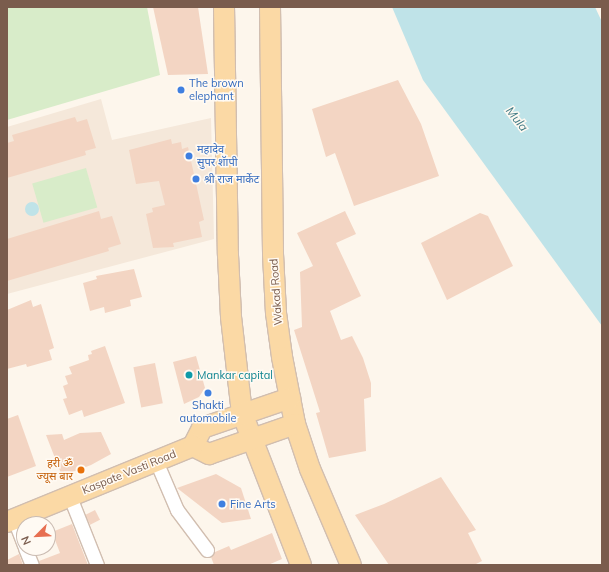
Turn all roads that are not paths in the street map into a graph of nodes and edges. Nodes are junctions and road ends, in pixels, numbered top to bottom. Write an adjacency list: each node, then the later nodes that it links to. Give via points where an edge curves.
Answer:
1 (224, 7): 4 (main road, via 230,317)
2 (270, 7): 3 (main road, Wakad Road, via 276,313)
3 (290, 398): 4 (main road); 5 (main road, Wakad Road)
4 (242, 413): 6 (main road); 7 (main road, via 202,428)
5 (295, 424): 6 (main road); 15 (main road, Wakad Road, via 310,470)
6 (251, 440): 7 (main road, via 209,454); 14 (main road)
7 (193, 446): 8 (main road, Kaspate Vasti Road)
8 (156, 461): 9 (main road, Kaspate Vasti Road); 12 (street, via 177,510)
9 (70, 497): 10 (main road, Kaspate Vasti Road); 13 (street)
10 (11, 521): 11 (street)
11 (16, 530)
12 (206, 550)
13 (97, 565)
14 (301, 565)
15 (351, 565)

